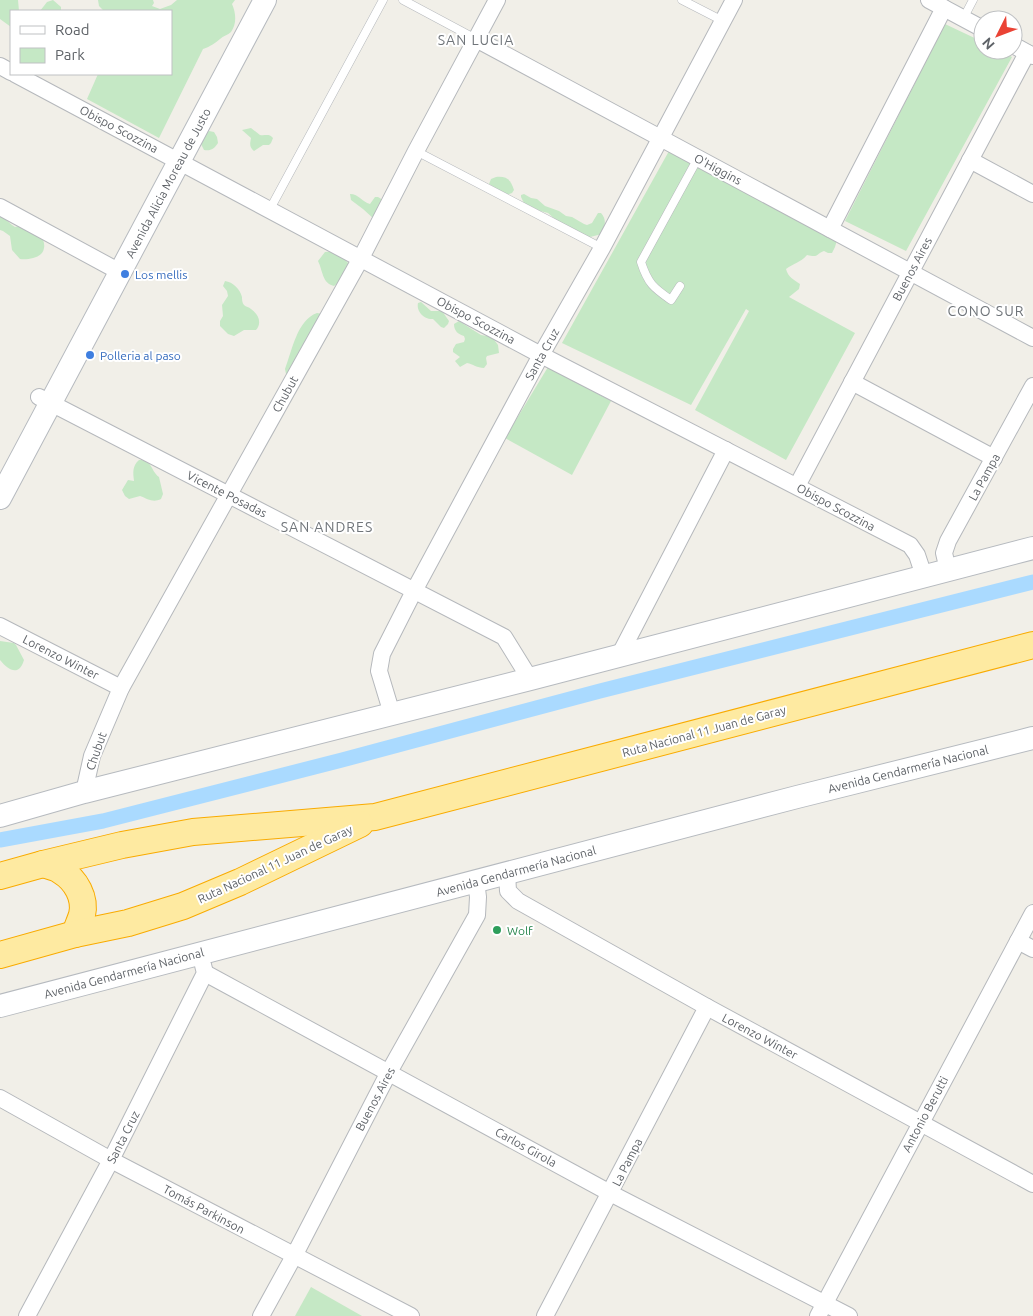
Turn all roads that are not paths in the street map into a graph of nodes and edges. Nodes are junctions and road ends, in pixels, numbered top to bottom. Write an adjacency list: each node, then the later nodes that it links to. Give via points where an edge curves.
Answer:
1 (250, 0): 19 (main road, Avenida Alicia Moreau de Justo)
2 (265, 0): 19 (main road, Avenida Alicia Moreau de Justo)
3 (383, 0): 24 (lane)
4 (404, 0): 14 (lane, O'Higgins)
5 (497, 0): 14 (street, Chubut)
6 (682, 0): 12 (lane)
7 (734, 0): 12 (street, Santa Cruz)
8 (929, 0): 10 (street)
9 (973, 0): 11 (lane)
10 (944, 8): 11 (street); 25 (street)
11 (963, 19): 13 (street)
12 (722, 21): 17 (street, Santa Cruz)
13 (973, 24)
14 (476, 39): 17 (street, O'Higgins); 18 (street, Chubut)
15 (1024, 51): 21 (street, Buenos Aires)
16 (17, 75): 19 (street, Obispo Scozzina)
17 (661, 138): 20 (street, O'Higgins); 26 (street, Santa Cruz)
18 (416, 151): 26 (lane); 27 (street, Chubut)
19 (174, 158): 24 (street, Obispo Scozzina); 28 (main road, Avenida Alicia Moreau de Justo)
20 (698, 158): 25 (street, O'Higgins); 30 (lane, via 642,262 652,286 671,300)
21 (970, 160): 22 (street); 29 (street, Buenos Aires)
22 (1033, 194)
23 (0, 207): 28 (street)
24 (270, 209): 27 (street, Obispo Scozzina)
25 (830, 229): 29 (street, O'Higgins)
26 (602, 248): 32 (street, Santa Cruz)
27 (361, 258): 32 (street, Obispo Scozzina); 40 (street, Chubut)
28 (114, 269): 35 (main road, Avenida Alicia Moreau de Justo)
29 (911, 272): 31 (street, O'Higgins); 33 (street, Buenos Aires)
30 (680, 286)
31 (1033, 338)
32 (541, 355): 36 (street, Obispo Scozzina); 44 (street, Santa Cruz)
33 (852, 382): 37 (street); 38 (street, Buenos Aires)
34 (1033, 386): 37 (street, La Pampa)
35 (44, 400): 39 (main road, Avenida Alicia Moreau de Justo); 40 (street, Vicente Posadas)
36 (726, 450): 38 (street, Obispo Scozzina); 47 (street)
37 (994, 458): 42 (street, La Pampa, via 948,541 944,553)
38 (797, 486): 43 (street, Obispo Scozzina, via 910,545)
39 (1, 487)
40 (229, 495): 44 (street, Vicente Posadas); 49 (street, Chubut)
41 (1033, 548): 42 (main road)
42 (948, 570): 43 (main road)
43 (924, 576): 47 (main road)
44 (414, 591): 48 (street, Vicente Posadas, via 504,637); 50 (street, Santa Cruz, via 382,654 379,671)
45 (0, 626): 49 (street, Lorenzo Winter)
46 (1033, 645): 54 (highway, Ruta Nacional 11 Juan de Garay)
47 (620, 656): 48 (main road)
48 (530, 679): 50 (main road)
49 (121, 688): 52 (street, Chubut, via 92,756)
50 (392, 714): 52 (main road)
51 (1033, 738): 57 (main road, Avenida Gendarmería Nacional)
52 (84, 792): 53 (main road)
53 (0, 816)
54 (375, 817): 55 (highway, Ruta Nacional 11 Juan de Garay, via 193,832); 60 (highway, Ruta Nacional 11 Juan de Garay, via 183,906 128,923)
55 (42, 864): 56 (highway, Ruta Nacional 11 Juan de Garay); 60 (highway, via 60,870 79,890 83,901 82,914)
56 (5, 873)
57 (507, 873): 58 (main road, Avenida Gendarmería Nacional); 66 (street, Lorenzo Winter, via 508,891 518,901)
58 (476, 881): 64 (main road, Avenida Gendarmería Nacional); 67 (street, Buenos Aires, via 478,915)
59 (1033, 913): 61 (street, Antonio Berutti)
60 (75, 934): 63 (highway, Ruta Nacional 11 Juan de Garay)
61 (1018, 941): 62 (street); 69 (street, Antonio Berutti)
62 (1033, 949)
63 (0, 955)
64 (203, 963): 65 (main road, Avenida Gendarmería Nacional); 67 (street, Carlos Girola); 70 (street, Santa Cruz)
65 (0, 1006)
66 (707, 1007): 69 (street, Lorenzo Winter); 72 (street, La Pampa)
67 (389, 1072): 72 (street, Carlos Girola); 73 (street, Buenos Aires)
68 (0, 1098): 70 (street, Tomás Parkinson)
69 (921, 1123): 71 (street, Lorenzo Winter); 74 (street, Antonio Berutti)
70 (111, 1160): 73 (street, Tomás Parkinson); 75 (street, Santa Cruz)
71 (1033, 1184)
72 (610, 1193): 74 (street, Carlos Girola); 78 (street, La Pampa)
73 (294, 1256): 76 (street, Buenos Aires); 77 (street, Tomás Parkinson)
74 (821, 1310): 79 (street, Carlos Girola)
75 (26, 1316)
76 (260, 1316)
77 (411, 1316)
78 (545, 1316)
79 (849, 1316)

